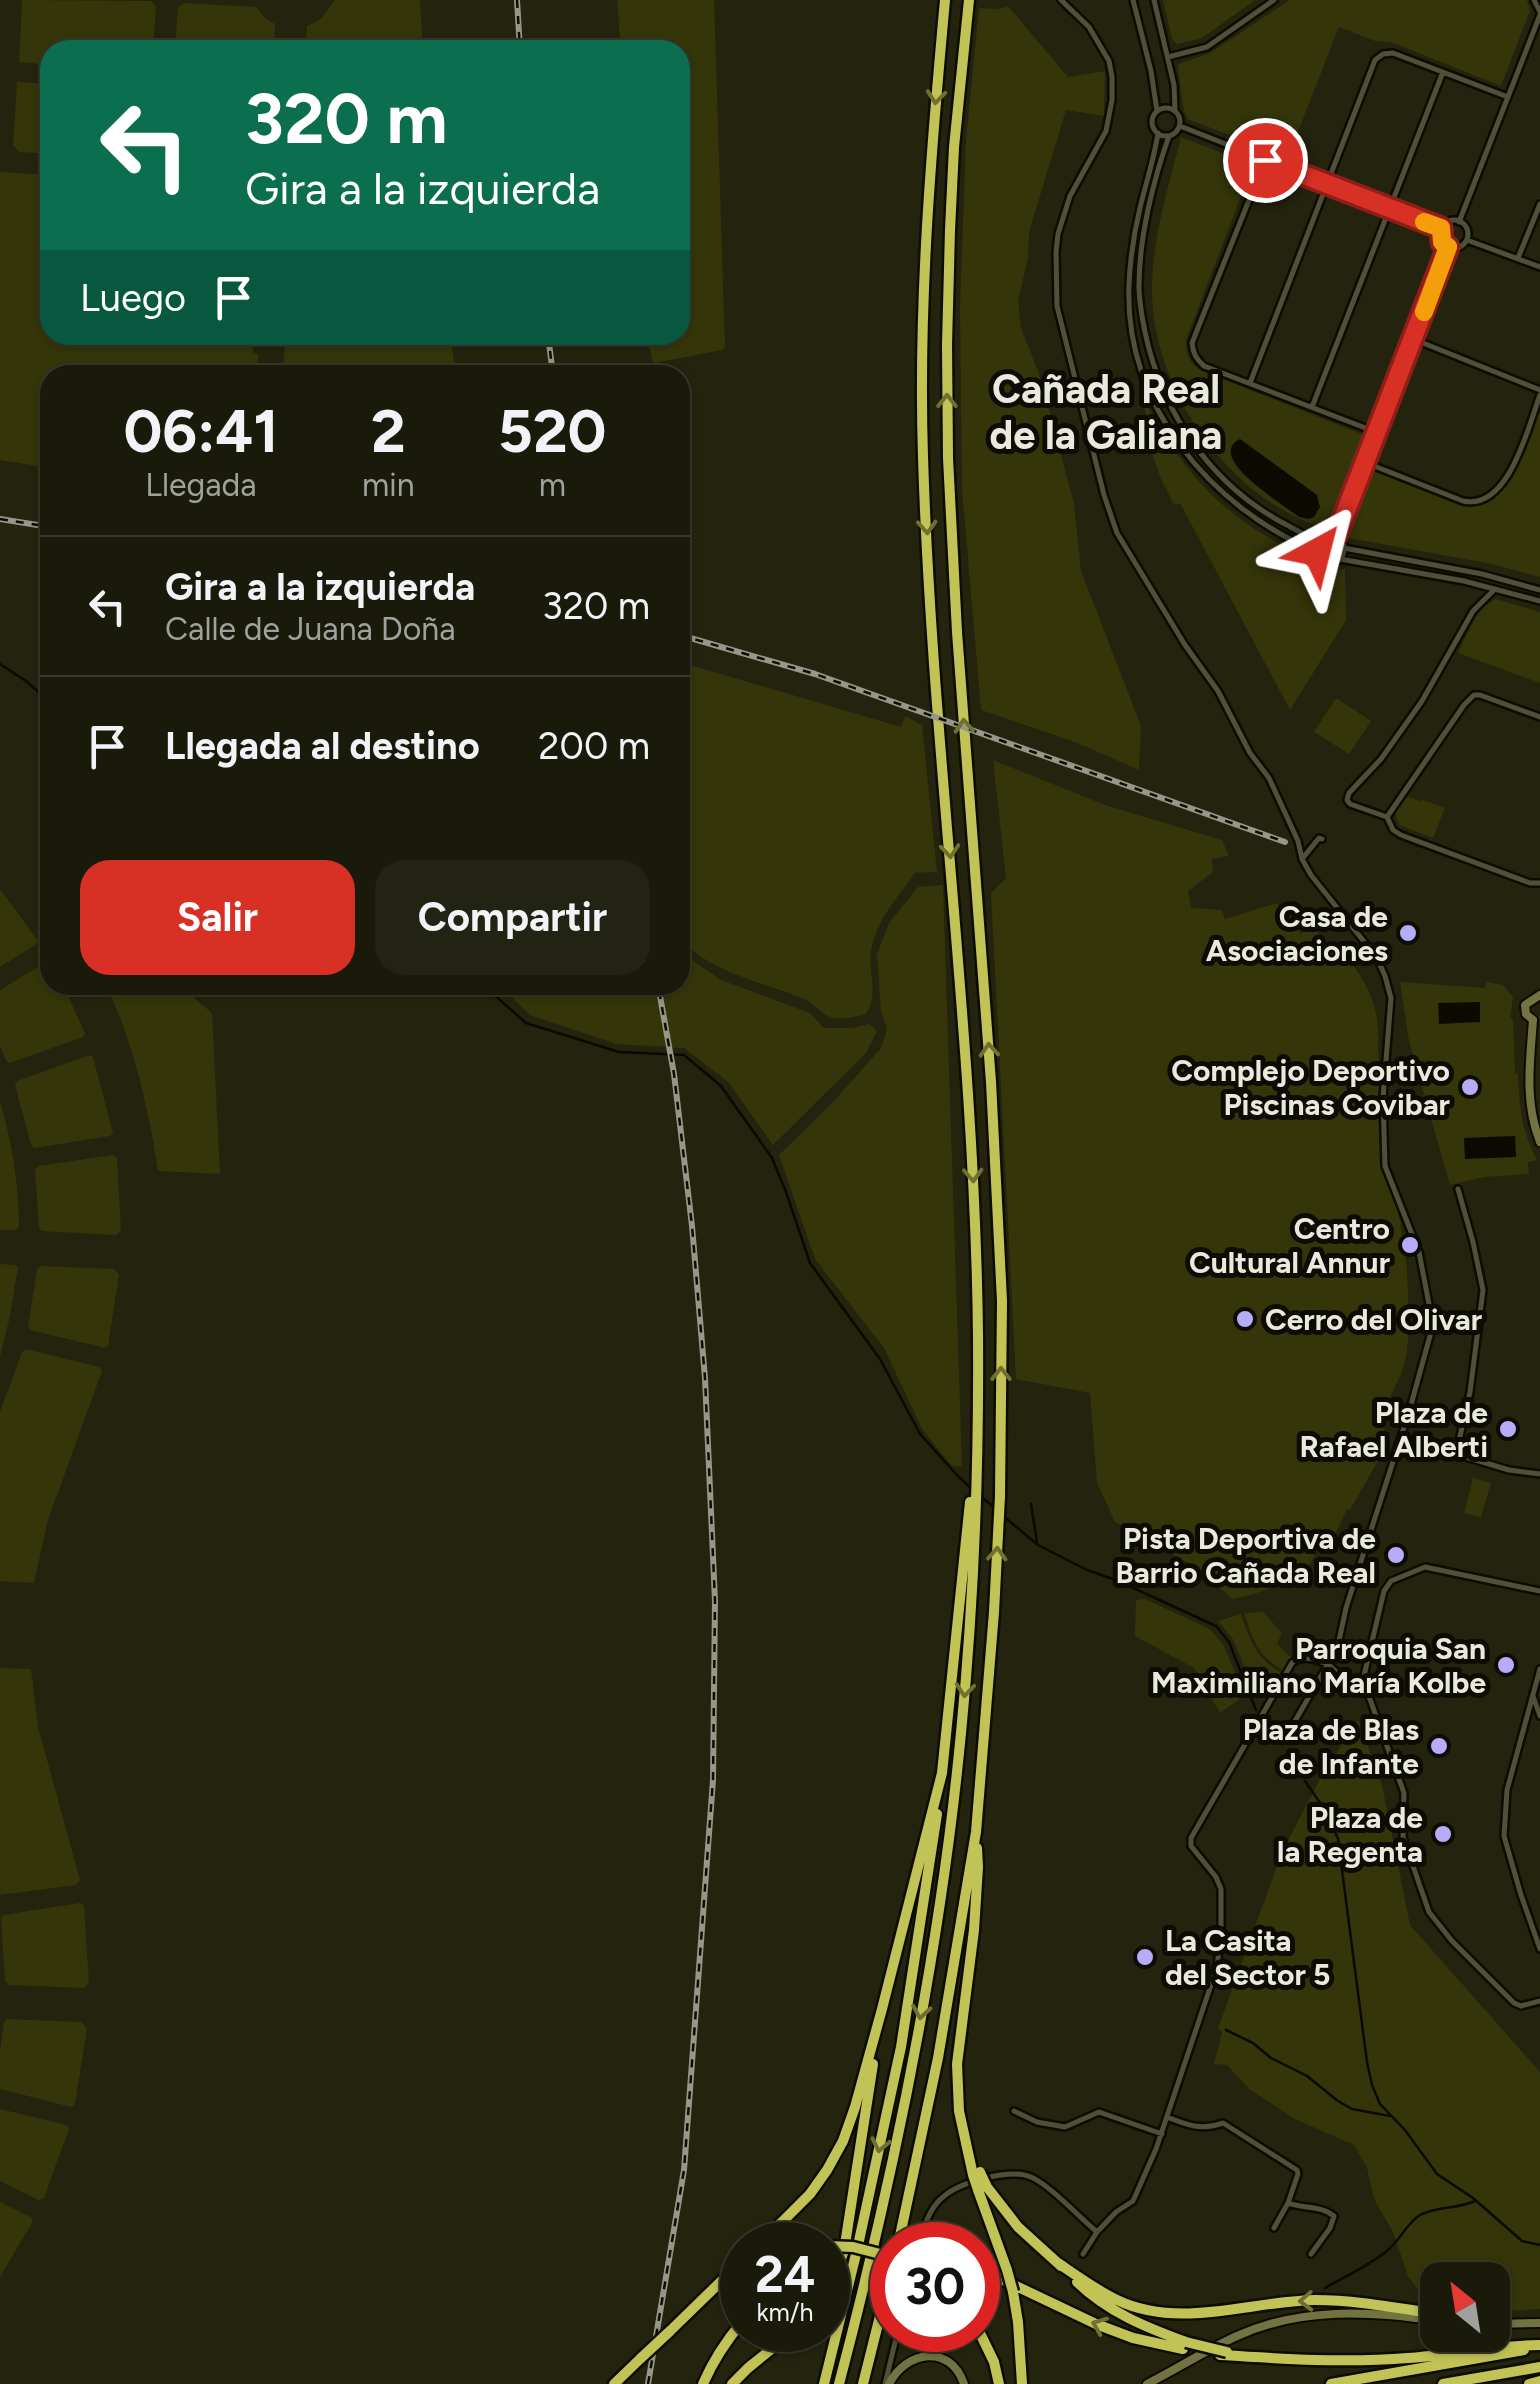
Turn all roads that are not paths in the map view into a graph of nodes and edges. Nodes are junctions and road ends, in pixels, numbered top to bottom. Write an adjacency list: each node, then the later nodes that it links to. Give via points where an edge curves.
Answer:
1 (945, 0): 50 (highway, one-way to 50, via 931,145 923,457 974,1192)
2 (969, 0): 60 (highway, one-way to 2, via 1001,1472 1002,1301 948,458 951,197)
3 (1061, 0): 44 (street, via 1090,26 1112,76 1106,131 1070,196 1056,252 1057,306 1104,496 1117,533 1270,778)
4 (1133, 0): 13 (street)
5 (1154, 0): 9 (street)
6 (1274, 0): 9 (street, via 1207,47)
7 (1534, 0): 8 (street)
8 (1540, 14): 11 (street)
9 (1168, 57): 12 (street)
10 (1443, 72): 11 (street); 18 (street, via 1388,52 1378,56); 20 (street)
11 (1508, 98): 21 (street)
12 (1175, 110): 13 (street); 14 (street)
13 (1157, 111): 15 (street, via 1152,122)
14 (1180, 126): 16 (street); 17 (street)
15 (1158, 133): 16 (street); 36 (street, via 1129,288 1147,383 1184,452 1221,492 1267,528)
16 (1169, 136): 34 (street, via 1144,231 1138,288 1158,379 1175,417 1221,476 1273,518)
17 (1265, 160): 18 (street); 28 (street, via 1192,343 1204,366)
18 (1327, 184): 20 (street); 28 (street)
19 (1540, 204): 25 (street)
20 (1390, 208): 22 (street); 30 (street)
21 (1460, 222): 22 (street); 23 (street)
22 (1441, 228): 24 (street)
23 (1467, 240): 24 (street); 25 (street)
24 (1448, 247): 27 (street)
25 (1518, 258): 26 (street)
26 (1540, 266)
27 (1413, 339): 29 (street); 31 (street)
28 (1250, 383): 30 (street)
29 (1540, 392): 32 (street, via 1510,472 1488,499 1463,501)
30 (1312, 407): 31 (street)
31 (1376, 432): 32 (street)
32 (1364, 462): 33 (street)
33 (1336, 536): 34 (street); 35 (street)
34 (1320, 540): 36 (street)
35 (1344, 548): 37 (street); 39 (street)
36 (1317, 552): 37 (street, via 1328,562)
37 (1340, 559): 38 (street)
38 (1495, 589): 40 (street); 42 (street, via 1474,611 1381,758 1349,793 1350,804)
39 (1540, 590)
40 (1540, 601)
41 (1540, 717): 42 (street, via 1474,695)
42 (1386, 817): 45 (street, via 1401,835)
43 (1322, 840): 44 (street)
44 (1302, 859): 53 (street, via 1385,976 1391,998 1382,1098 1385,1166 1419,1252 1432,1325)
45 (1540, 884)
46 (1539, 997): 47 (main road, via 1525,1005)
47 (1536, 1020): 48 (main road, via 1528,1090)
48 (1540, 1142)
49 (1458, 1188): 51 (street, via 1483,1290 1456,1454)
50 (978, 1451): 59 (highway); 99 (highway, one-way to 99, via 950,1830 915,2051)
51 (1540, 1474)
52 (1540, 1591): 62 (street, via 1428,1568 1391,1581 1364,1680 1404,1793 1403,1837 1429,1912 1514,2003)
53 (1328, 1664): 55 (street); 58 (street, via 1295,1721); 65 (street, via 1306,1657 1292,1663 1191,1838 1221,1889 1221,1932 1217,1967)
54 (1540, 1669): 56 (street)
55 (1346, 1681)
56 (1533, 1696): 57 (street); 61 (street, via 1507,1790 1504,1836)
57 (1540, 1716)
58 (1310, 1732)
59 (942, 1773): 63 (highway); 98 (highway, one-way to 98, via 901,2047)
60 (976, 1832): 67 (highway, bridge, via 974,1930 957,2064 966,2144); 71 (highway)
61 (1540, 1950)
62 (1540, 2001)
63 (882, 2009): 69 (highway, via 843,2141 810,2194); 70 (highway)
64 (1014, 2111): 66 (street, via 1065,2126 1099,2112)
65 (1168, 2117): 66 (street); 68 (street, via 1193,2127 1223,2123 1297,2170)
66 (1162, 2134): 74 (street, via 1133,2202)
67 (983, 2188): 77 (highway); 104 (highway, bridge, via 1012,2292)
68 (1288, 2202): 73 (street); 76 (street, via 1334,2216)
69 (782, 2222)
70 (849, 2222)
71 (903, 2222)
72 (927, 2222): 74 (street, via 941,2198 957,2188 1019,2172)
73 (1274, 2228)
74 (1096, 2232): 75 (street)
75 (1083, 2254)
76 (1311, 2254)
77 (1058, 2263): 81 (highway, one-way to 77, via 1315,2300 1170,2313 1120,2301); 86 (highway, via 1095,2300)
78 (1000, 2278): 86 (highway, one-way to 78, via 1132,2338)
79 (720, 2283): 82 (highway)
80 (720, 2289): 82 (highway)
81 (1420, 2311)
82 (690, 2313): 95 (highway, bridge)
83 (1420, 2320): 105 (main road, via 1357,2312 1282,2320)
84 (1540, 2323): 85 (main road)
85 (1510, 2324)
86 (1184, 2346): 87 (highway, bridge, via 1331,2361)
87 (1540, 2346): 106 (highway)
88 (720, 2352): 96 (highway)
89 (768, 2352): 97 (highway)
90 (871, 2352): 100 (highway)
91 (894, 2352): 101 (street)
92 (989, 2352): 103 (highway)
93 (1540, 2367): 107 (highway)
94 (1540, 2382): 108 (highway)
95 (614, 2384)
96 (703, 2384)
97 (732, 2384)
98 (824, 2384)
99 (839, 2384)
100 (863, 2384)
101 (887, 2384): 102 (main road, via 921,2356 950,2363)
102 (964, 2384)
103 (999, 2384)
104 (1022, 2384)
105 (1147, 2384)
106 (1331, 2384)
107 (1443, 2384)
108 (1529, 2384)

